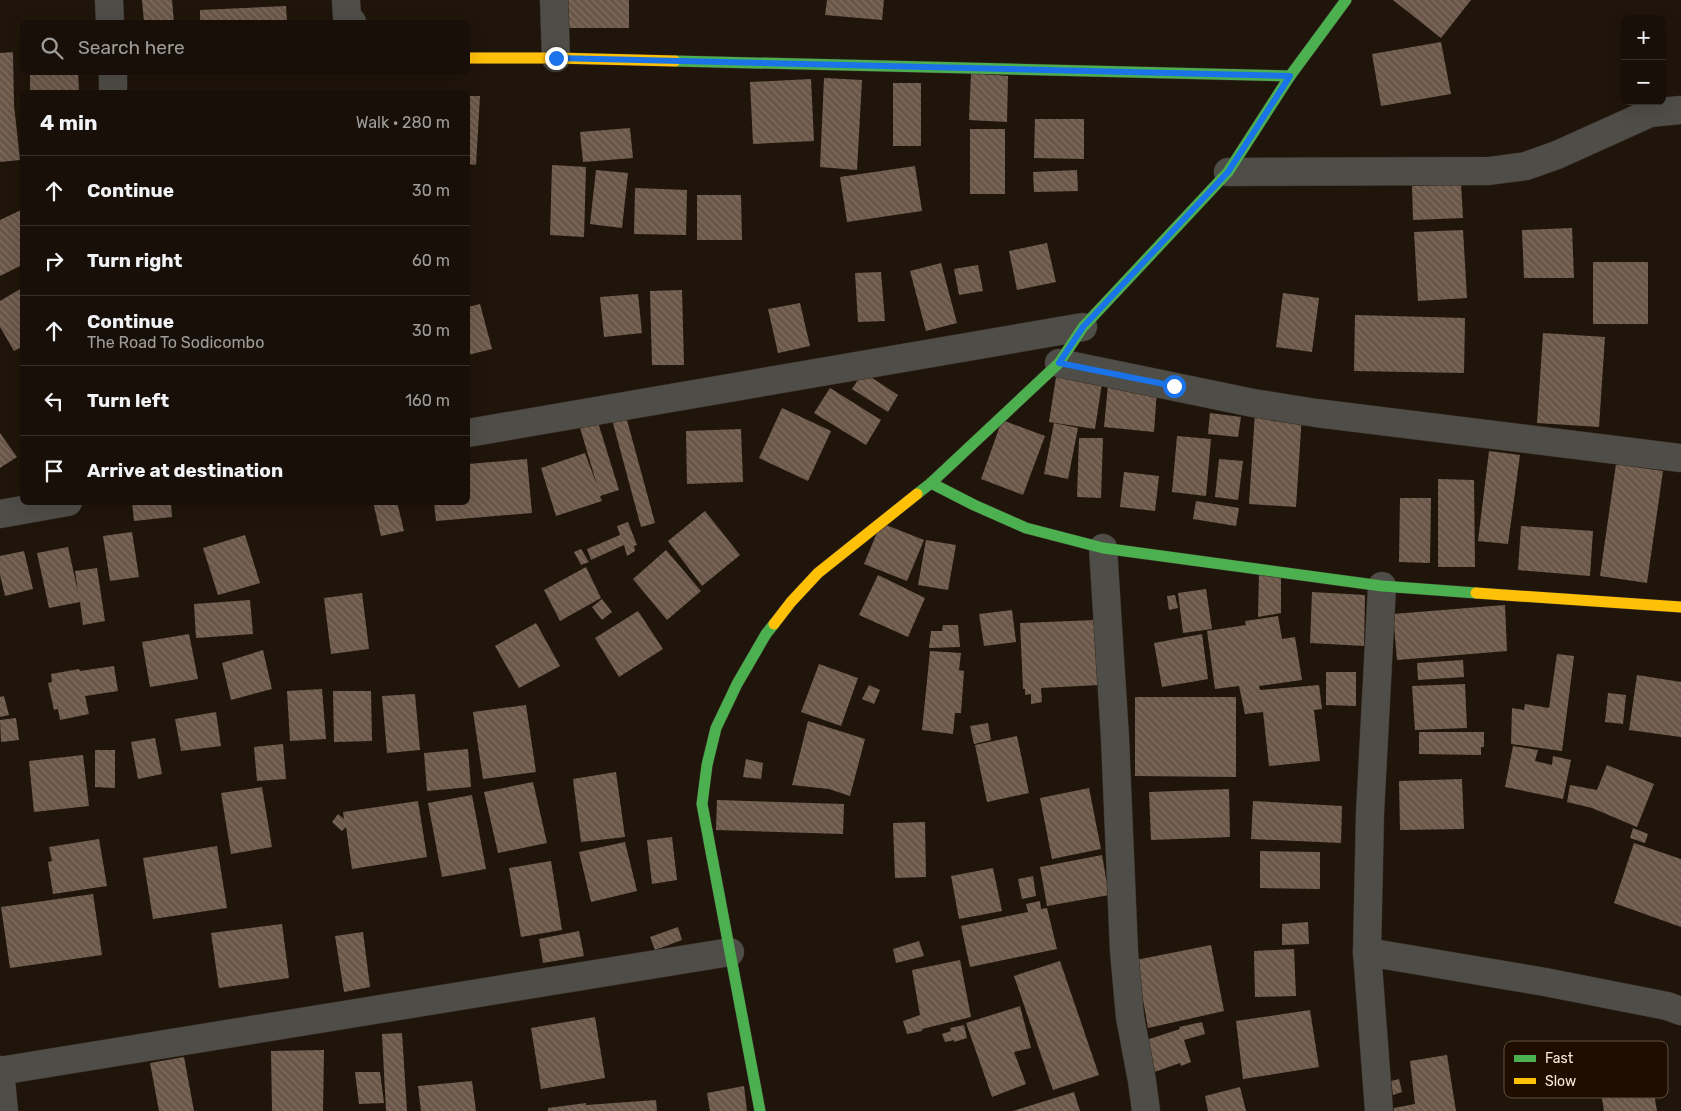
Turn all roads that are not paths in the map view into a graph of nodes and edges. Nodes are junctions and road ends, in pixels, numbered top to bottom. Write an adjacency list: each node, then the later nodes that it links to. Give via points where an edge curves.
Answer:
1 (109, 0): 5 (street)
2 (346, 0): 6 (street)
3 (554, 0): 8 (street)
4 (1346, 0): 9 (street)
5 (110, 20)
6 (350, 20)
7 (470, 58): 8 (street)
8 (556, 58): 9 (street)
9 (1290, 76): 11 (street)
10 (1681, 110): 11 (street, via 1650,113 1557,156 1526,166 1489,171)
11 (1228, 172): 12 (street)
12 (1083, 327): 13 (street); 14 (street)
13 (1059, 363): 15 (street, via 1316,413); 16 (street)
14 (470, 433)
15 (1681, 458)
16 (930, 482): 19 (street, via 1026,528); 22 (street, via 818,574 792,602 766,634 716,728 702,804)
17 (51, 505): 18 (street)
18 (0, 514)
19 (1103, 548): 20 (street); 28 (street, via 1124,950 1130,1017)
20 (1382, 586): 21 (street); 23 (street, via 1370,813)
21 (1681, 607)
22 (730, 952): 25 (street); 27 (street)
23 (1367, 952): 24 (street, via 1545,982); 29 (street)
24 (1681, 1011)
25 (0, 1070): 26 (street)
26 (4, 1111)
27 (760, 1111)
28 (1146, 1111)
29 (1379, 1111)

